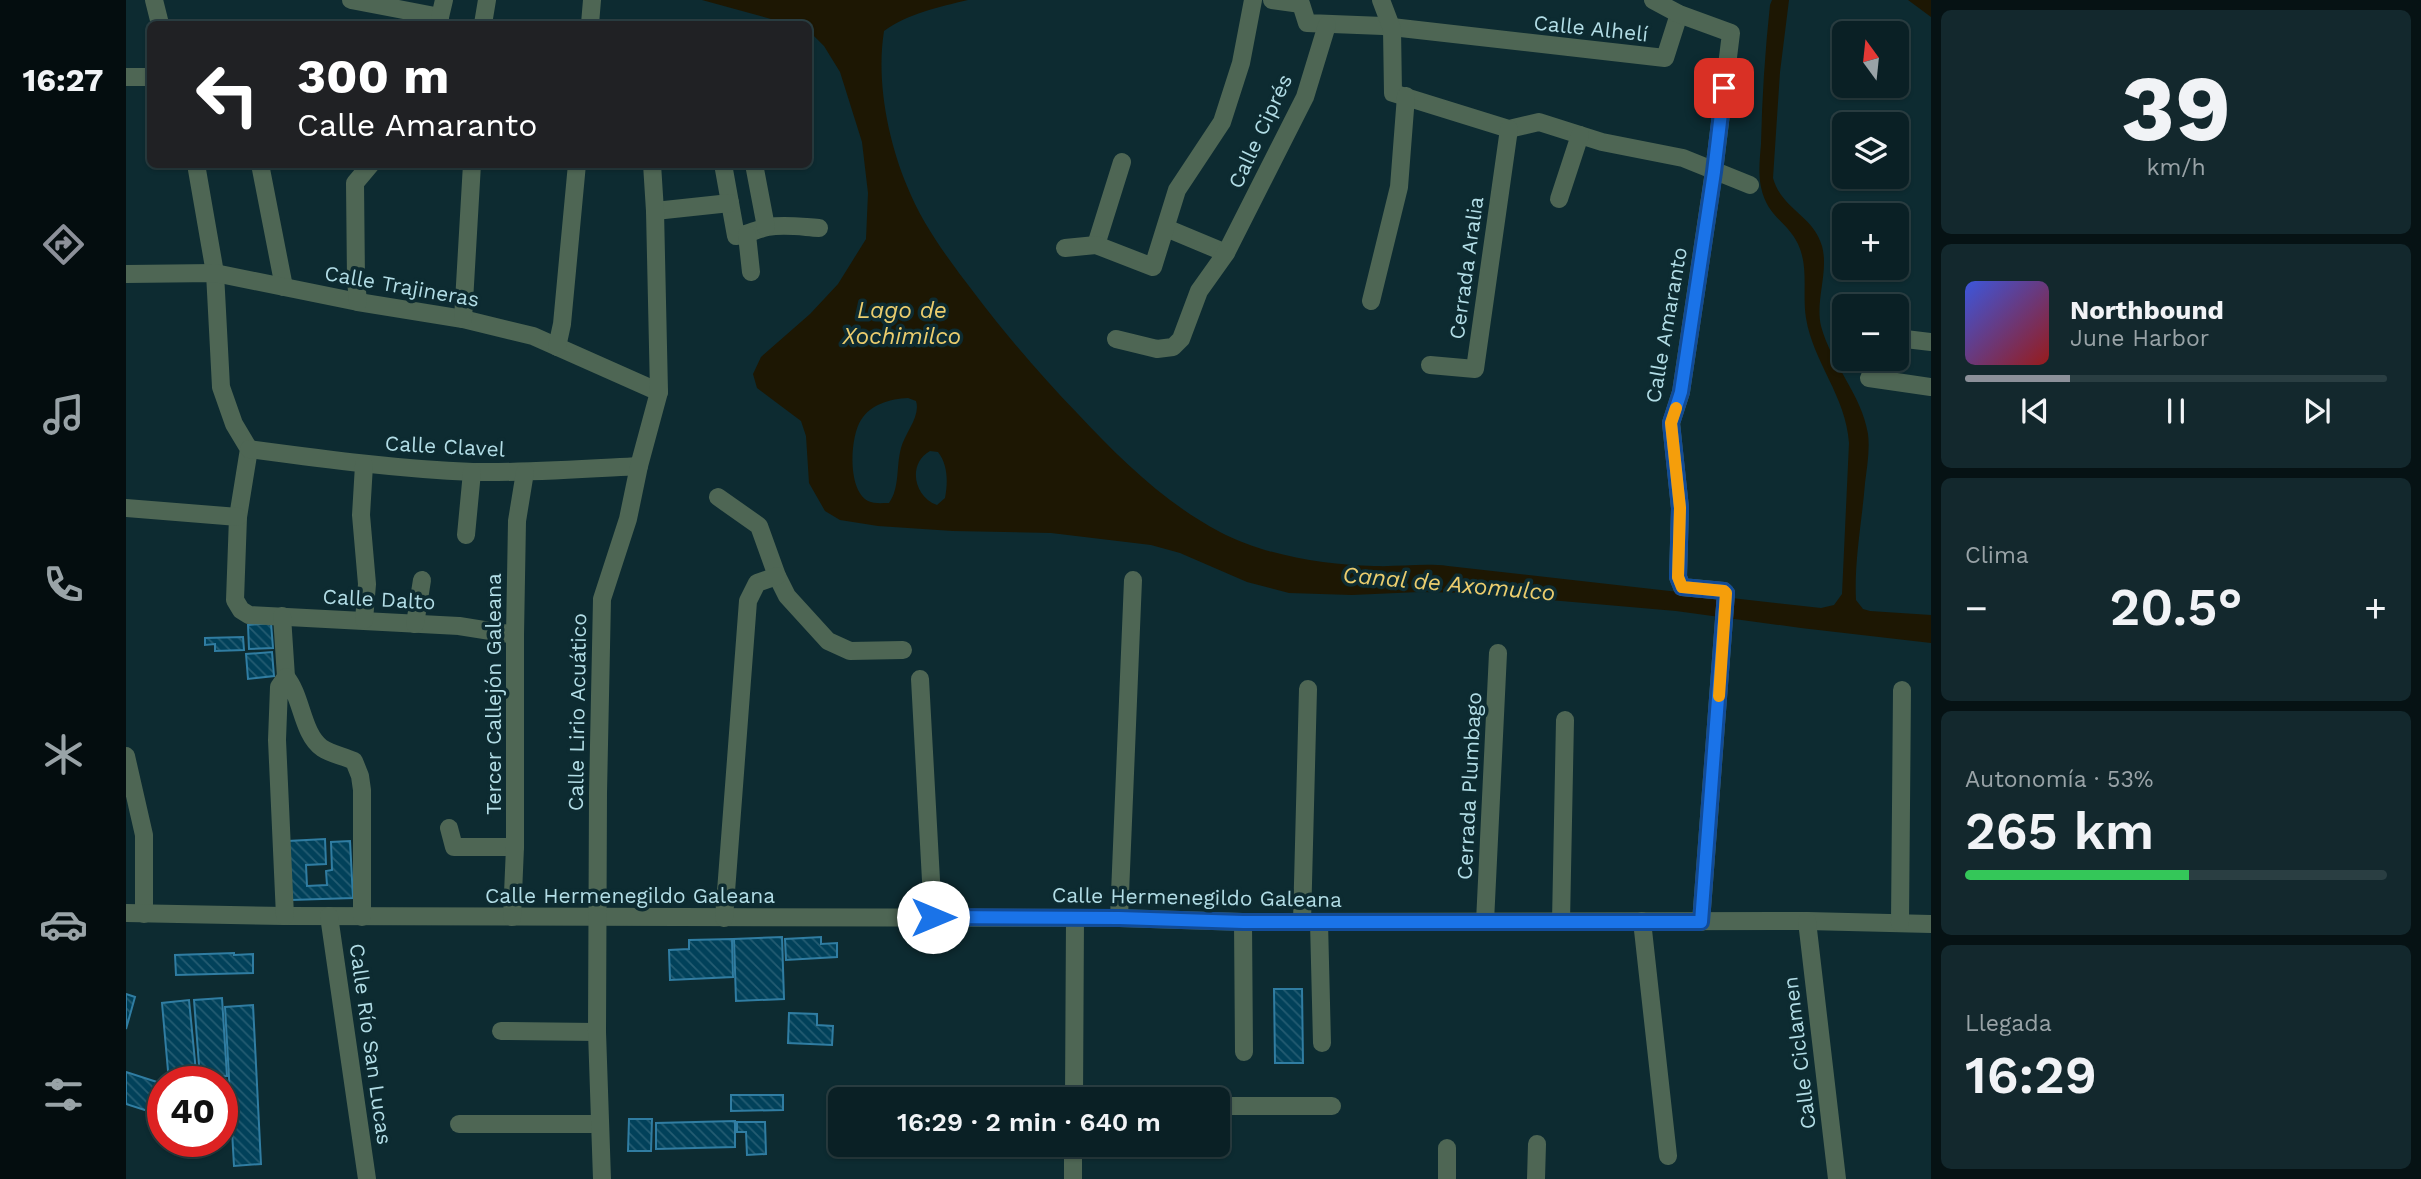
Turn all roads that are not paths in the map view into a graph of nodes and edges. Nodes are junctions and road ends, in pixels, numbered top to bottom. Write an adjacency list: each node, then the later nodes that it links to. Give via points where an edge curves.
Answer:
1 (154, 0): 11 (street)
2 (351, 0): 9 (street)
3 (486, 0): 12 (street)
4 (592, 0): 13 (street)
5 (1252, 0): 37 (street, via 1241,63 1222,122 1177,190)
6 (1272, 0): 14 (street, Calle Alhelí, via 1301,5 1307,23)
7 (1381, 0): 15 (street)
8 (1653, 0): 10 (street, Calle Amaranto)
9 (441, 14)
10 (1679, 14): 15 (street, Calle Alhelí, via 1665,58); 30 (street, Calle Amaranto, via 1731,33)
11 (159, 21)
12 (483, 21)
13 (590, 21)
14 (1328, 24): 15 (street, Calle Alhelí); 41 (street, Calle Ciprés, via 1305,97)
15 (1392, 29): 18 (street, via 1393,93)
16 (147, 77): 17 (street)
17 (126, 78)
18 (1406, 96): 19 (street); 47 (street, via 1399,187)
19 (1509, 129): 20 (street, via 1539,122); 53 (street, Cerrada Aralia, via 1475,369)
20 (1580, 135): 30 (street, via 1683,158); 32 (street)
21 (1122, 162): 39 (street)
22 (197, 168): 43 (street)
23 (261, 168): 45 (street)
24 (368, 168): 46 (street, via 355,183)
25 (472, 168): 48 (street)
26 (577, 168): 52 (street)
27 (652, 168): 34 (street, Calle Lirio Acuático)
28 (724, 168): 33 (street)
29 (755, 168): 35 (street)
30 (1714, 172): 31 (street); 99 (street, Calle Amaranto, via 1681,392 1671,423 1680,508 1678,577 1682,587 1724,591 1726,596)
31 (1750, 185)
32 (1559, 199)
33 (730, 203): 34 (street); 38 (street, via 736,236)
34 (655, 212): 56 (street, Calle Lirio Acuático)
35 (766, 227): 36 (street); 38 (street)
36 (819, 228)
37 (1166, 228): 39 (street, via 1153,267); 41 (street)
38 (747, 235): 42 (street)
39 (1096, 245): 40 (street)
40 (1065, 248)
41 (1226, 253): 49 (street, Calle Ciprés, via 1199,291 1181,339 1173,347 1157,349)
42 (751, 272)
43 (215, 273): 44 (street, Calle Trajineras); 45 (street, Calle Trajineras); 57 (street, via 221,387)
44 (126, 274)
45 (284, 287): 46 (street, Calle Trajineras)
46 (358, 302): 48 (street, Calle Trajineras)
47 (1371, 302)
48 (463, 319): 52 (street, Calle Trajineras, via 533,336)
49 (1116, 339)
50 (1909, 339): 51 (street)
51 (1931, 342)
52 (557, 347): 56 (street, Calle Trajineras)
53 (1430, 365)
54 (1869, 378): 55 (street)
55 (1931, 387)
56 (659, 392): 59 (street, Calle Lirio Acuático)
57 (249, 449): 58 (street, Calle Clavel); 64 (street)
58 (364, 465): 60 (street, Calle Clavel); 70 (street)
59 (639, 466): 61 (street, Calle Clavel); 88 (street, Calle Lirio Acuático, via 628,519 602,599)
60 (472, 471): 61 (street, Calle Clavel); 65 (street)
61 (525, 472): 72 (street, Tercer Callejón Galeana, via 517,521)
62 (718, 497): 66 (street, via 760,526)
63 (126, 508): 64 (street)
64 (238, 517): 69 (street, Calle Dalto, via 235,600 249,615)
65 (466, 536)
66 (777, 576): 73 (street, via 787,596 828,641 850,651); 90 (street, via 757,583 748,601)
67 (422, 580): 71 (street)
68 (1133, 580): 91 (street)
69 (282, 615): 70 (street, Calle Dalto); 75 (street)
70 (365, 620): 71 (street, Calle Dalto)
71 (415, 624): 72 (street, Calle Dalto)
72 (515, 635): 82 (street, Tercer Callejón Galeana)
73 (903, 650)
74 (1498, 653): 97 (street, Cerrada Plumbago)
75 (286, 677): 84 (street, via 279,687 277,707); 86 (street, via 319,747 354,761 360,776)
76 (920, 679): 89 (street)
77 (1308, 690): 96 (street)
78 (1902, 690): 100 (street)
79 (1565, 720): 98 (street)
80 (126, 756): 83 (street, via 144,835)
81 (449, 828): 82 (street, via 454,847)
82 (515, 847): 87 (street, Tercer Callejón Galeana)
83 (135, 914): 84 (street, Calle Hermenegildo Galeana)
84 (285, 916): 85 (street, Calle Hermenegildo Galeana)
85 (329, 916): 86 (street, Calle Hermenegildo Galeana); 115 (street, Calle Río San Lucas)
86 (362, 917): 87 (street, Calle Hermenegildo Galeana)
87 (512, 917): 88 (street, Calle Hermenegildo Galeana)
88 (598, 917): 90 (street, Calle Hermenegildo Galeana); 103 (street, Calle Lirio Acuático)
89 (933, 917): 90 (street, Calle Hermenegildo Galeana); 92 (street, Calle Hermenegildo Galeana)
90 (724, 918)
91 (1119, 918): 92 (street, Calle Hermenegildo Galeana); 95 (street, Calle Hermenegildo Galeana)
92 (1075, 919): 106 (street)
93 (1642, 921): 98 (street, Calle Hermenegildo Galeana); 99 (street, Calle Hermenegildo Galeana); 114 (street)
94 (1807, 921): 99 (street, Calle Hermenegildo Galeana); 100 (street, Calle Hermenegildo Galeana); 120 (street, Calle Ciclamen)
95 (1243, 922): 96 (street, Calle Hermenegildo Galeana); 105 (street)
96 (1310, 922): 97 (street, Calle Hermenegildo Galeana); 104 (street)
97 (1485, 922): 98 (street, Calle Hermenegildo Galeana)
98 (1561, 922)
99 (1701, 922)
100 (1900, 923): 101 (street, Calle Hermenegildo Galeana)
101 (1931, 924)
102 (500, 1031): 103 (street)
103 (597, 1031): 110 (street, Calle Lirio Acuático)
104 (1322, 1043)
105 (1244, 1052)
106 (1074, 1087)
107 (1230, 1106): 108 (street)
108 (1332, 1106)
109 (459, 1124): 110 (street)
110 (600, 1124): 116 (street, Calle Lirio Acuático)
111 (1536, 1144): 119 (street)
112 (1447, 1148): 118 (street)
113 (1073, 1157): 117 (street)
114 (1668, 1157)
115 (368, 1179)
116 (602, 1179)
117 (1073, 1179)
118 (1447, 1179)
119 (1536, 1179)
120 (1837, 1179)

